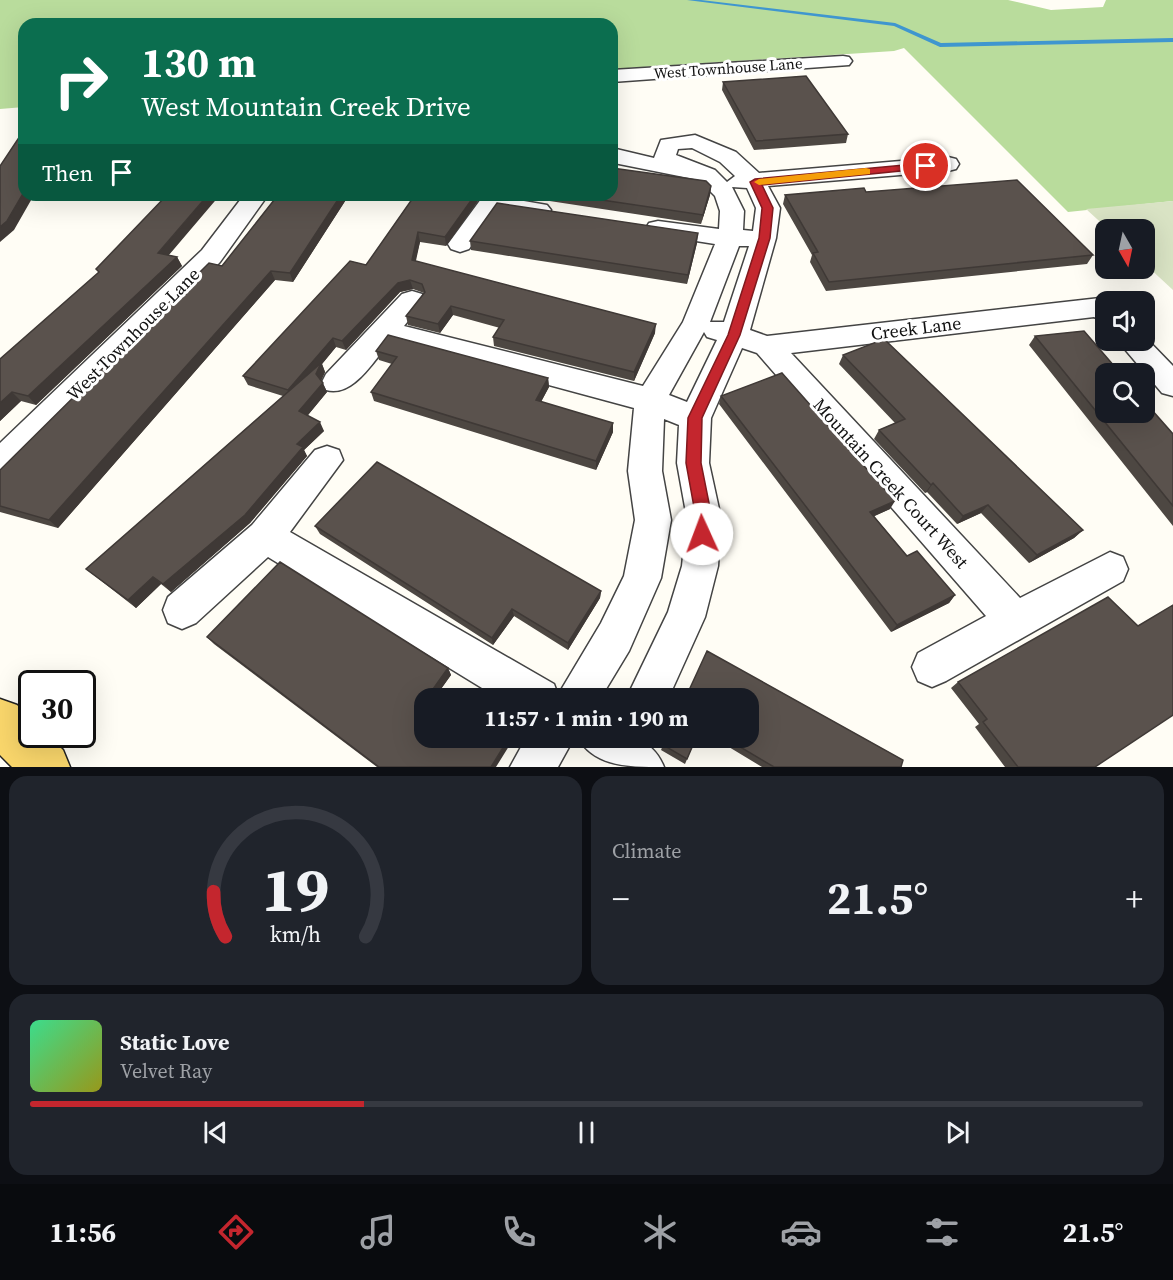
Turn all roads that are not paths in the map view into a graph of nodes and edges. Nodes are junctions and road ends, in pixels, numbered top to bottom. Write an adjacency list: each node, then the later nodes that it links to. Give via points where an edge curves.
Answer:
1 (843, 61): 2 (street, West Townhouse Lane)
2 (618, 76)
3 (618, 156): 5 (street)
4 (948, 164): 6 (street)
5 (707, 175): 6 (street, via 733,182); 6 (street, via 665,158 668,144 695,141 728,157); 12 (street, via 726,194 732,211)
6 (755, 182): 13 (street, via 768,208)
7 (251, 201): 27 (street, West Townhouse Lane, via 211,256)
8 (492, 201): 14 (street)
9 (502, 201): 10 (street)
10 (558, 213)
11 (638, 225): 12 (street)
12 (730, 238): 13 (street); 17 (street)
13 (764, 238): 19 (street)
14 (460, 244)
15 (412, 300): 18 (street)
16 (1095, 311): 20 (street, Creek Lane)
17 (696, 323): 19 (street, Creek Lane); 24 (street)
18 (385, 331): 22 (street); 24 (street)
19 (734, 335): 20 (street, Creek Lane); 25 (street)
20 (767, 346): 31 (street, Mountain Creek Court West)
21 (1141, 351): 23 (street)
22 (337, 382)
23 (1173, 386)
24 (650, 400): 25 (street); 34 (street, via 645,471 653,520 642,578 615,637)
25 (695, 418): 35 (street, via 693,463 704,518 700,566 686,617)
26 (327, 460): 28 (street)
27 (0, 464)
28 (265, 536): 30 (street); 33 (street)
29 (1110, 568): 31 (street)
30 (182, 610)
31 (1015, 620): 32 (street)
32 (932, 667)
33 (521, 688)
34 (584, 688)
35 (652, 688)
36 (0, 722): 38 (main road)
37 (545, 748): 39 (street)
38 (46, 767)
39 (532, 767)

